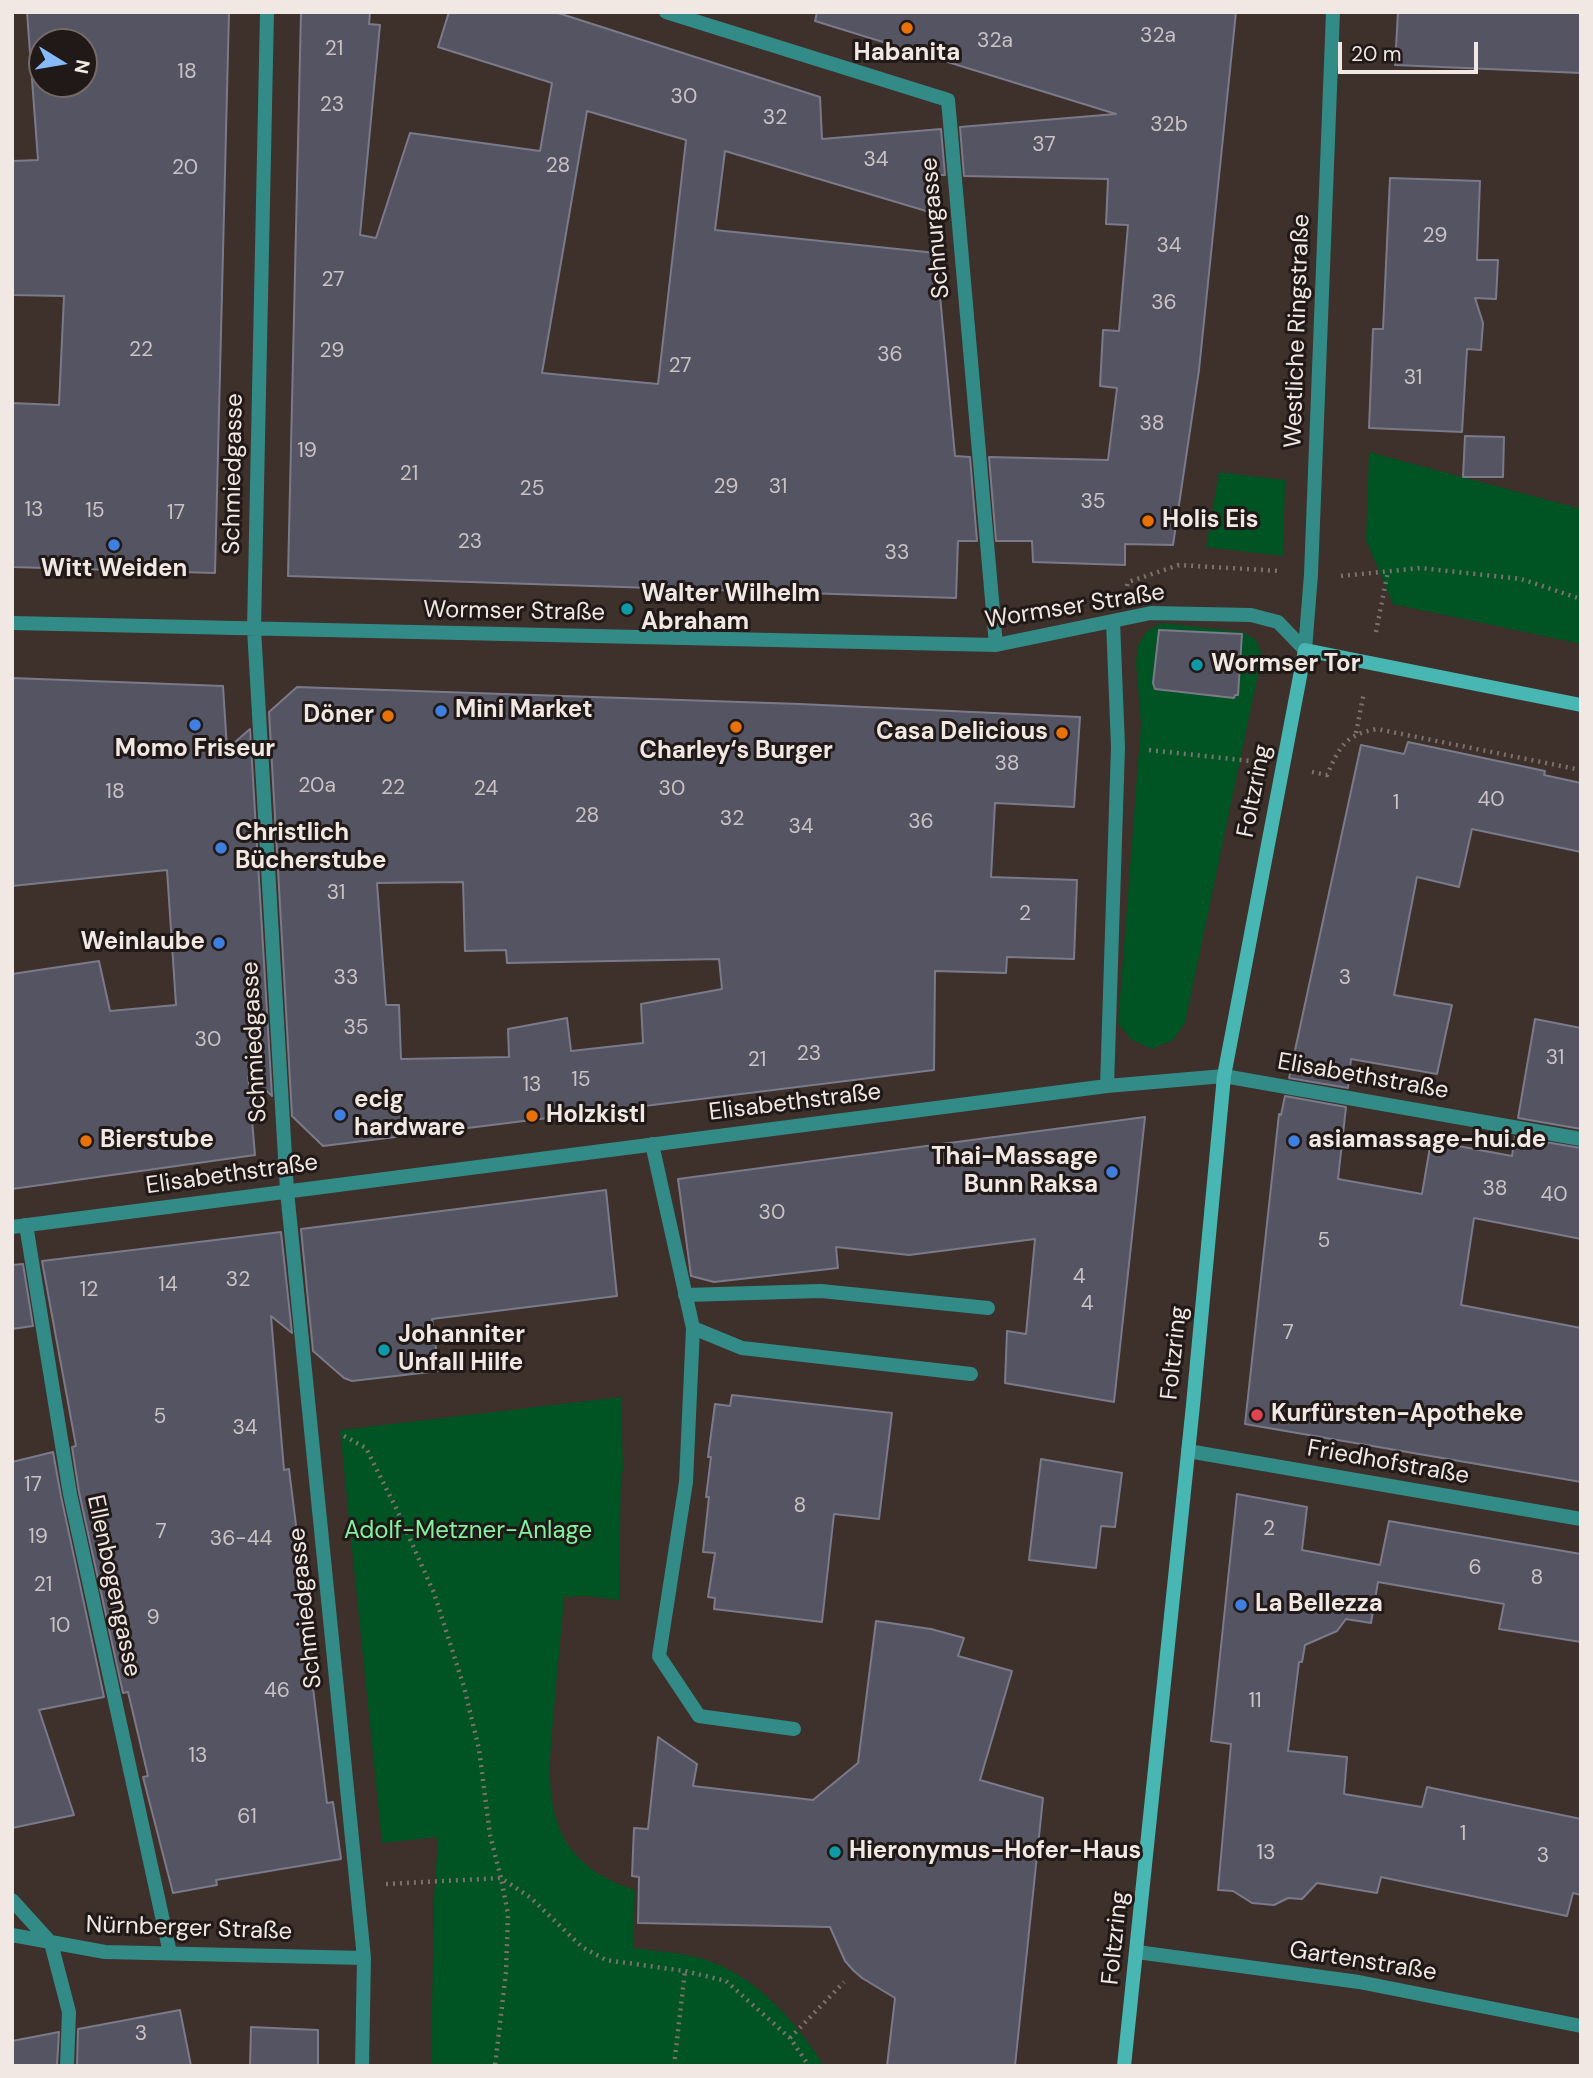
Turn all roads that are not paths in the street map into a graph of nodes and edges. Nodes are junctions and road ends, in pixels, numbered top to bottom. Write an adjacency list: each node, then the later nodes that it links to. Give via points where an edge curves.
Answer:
1 (267, 12): 6 (street, Schmiedgasse)
2 (666, 12): 7 (street, Schnurgasse, via 948,100)
3 (1333, 12): 8 (street, Westliche Ringstraße)
4 (1113, 621): 7 (street, Wormser Straße); 8 (street, Wormser Straße, via 1151,613 1251,615 1278,622); 11 (street, via 1118,747)
5 (12, 623): 6 (street, Wormser Straße)
6 (254, 629): 7 (street, Wormser Straße); 14 (street, Schmiedgasse)
7 (996, 645)
8 (1305, 650): 9 (street); 10 (street, Foltzring)
9 (1581, 705)
10 (1224, 1076): 11 (street, Elisabethstraße); 12 (street, Elisabethstraße); 20 (street, Foltzring)
11 (1107, 1086): 13 (street, Elisabethstraße)
12 (1581, 1139)
13 (652, 1144): 14 (street, Elisabethstraße); 16 (street)
14 (287, 1191): 15 (street, Elisabethstraße); 28 (street, Schmiedgasse)
15 (19, 1226): 27 (street, Ellenbogengasse, via 70,1494)
16 (685, 1295): 17 (street, via 821,1291); 18 (street)
17 (988, 1308)
18 (693, 1328): 19 (street, via 742,1348); 22 (street, via 686,1482 659,1656 699,1716)
19 (971, 1374)
20 (1188, 1451): 21 (street, Friedhofstraße); 26 (street, Foltzring)
21 (1581, 1519)
22 (794, 1729)
23 (12, 1900): 25 (street)
24 (12, 1936): 25 (street, Nürnberger Straße)
25 (51, 1943): 27 (street, Nürnberger Straße, via 105,1952); 30 (street, via 69,2012)
26 (1137, 1952): 29 (street, Gartenstraße, via 1359,1982); 32 (street, Foltzring)
27 (170, 1953): 28 (street, Nürnberger Straße)
28 (364, 1958): 31 (street, Schmiedgasse)
29 (1581, 2026)
30 (67, 2066)
31 (362, 2066)
32 (1124, 2066)

